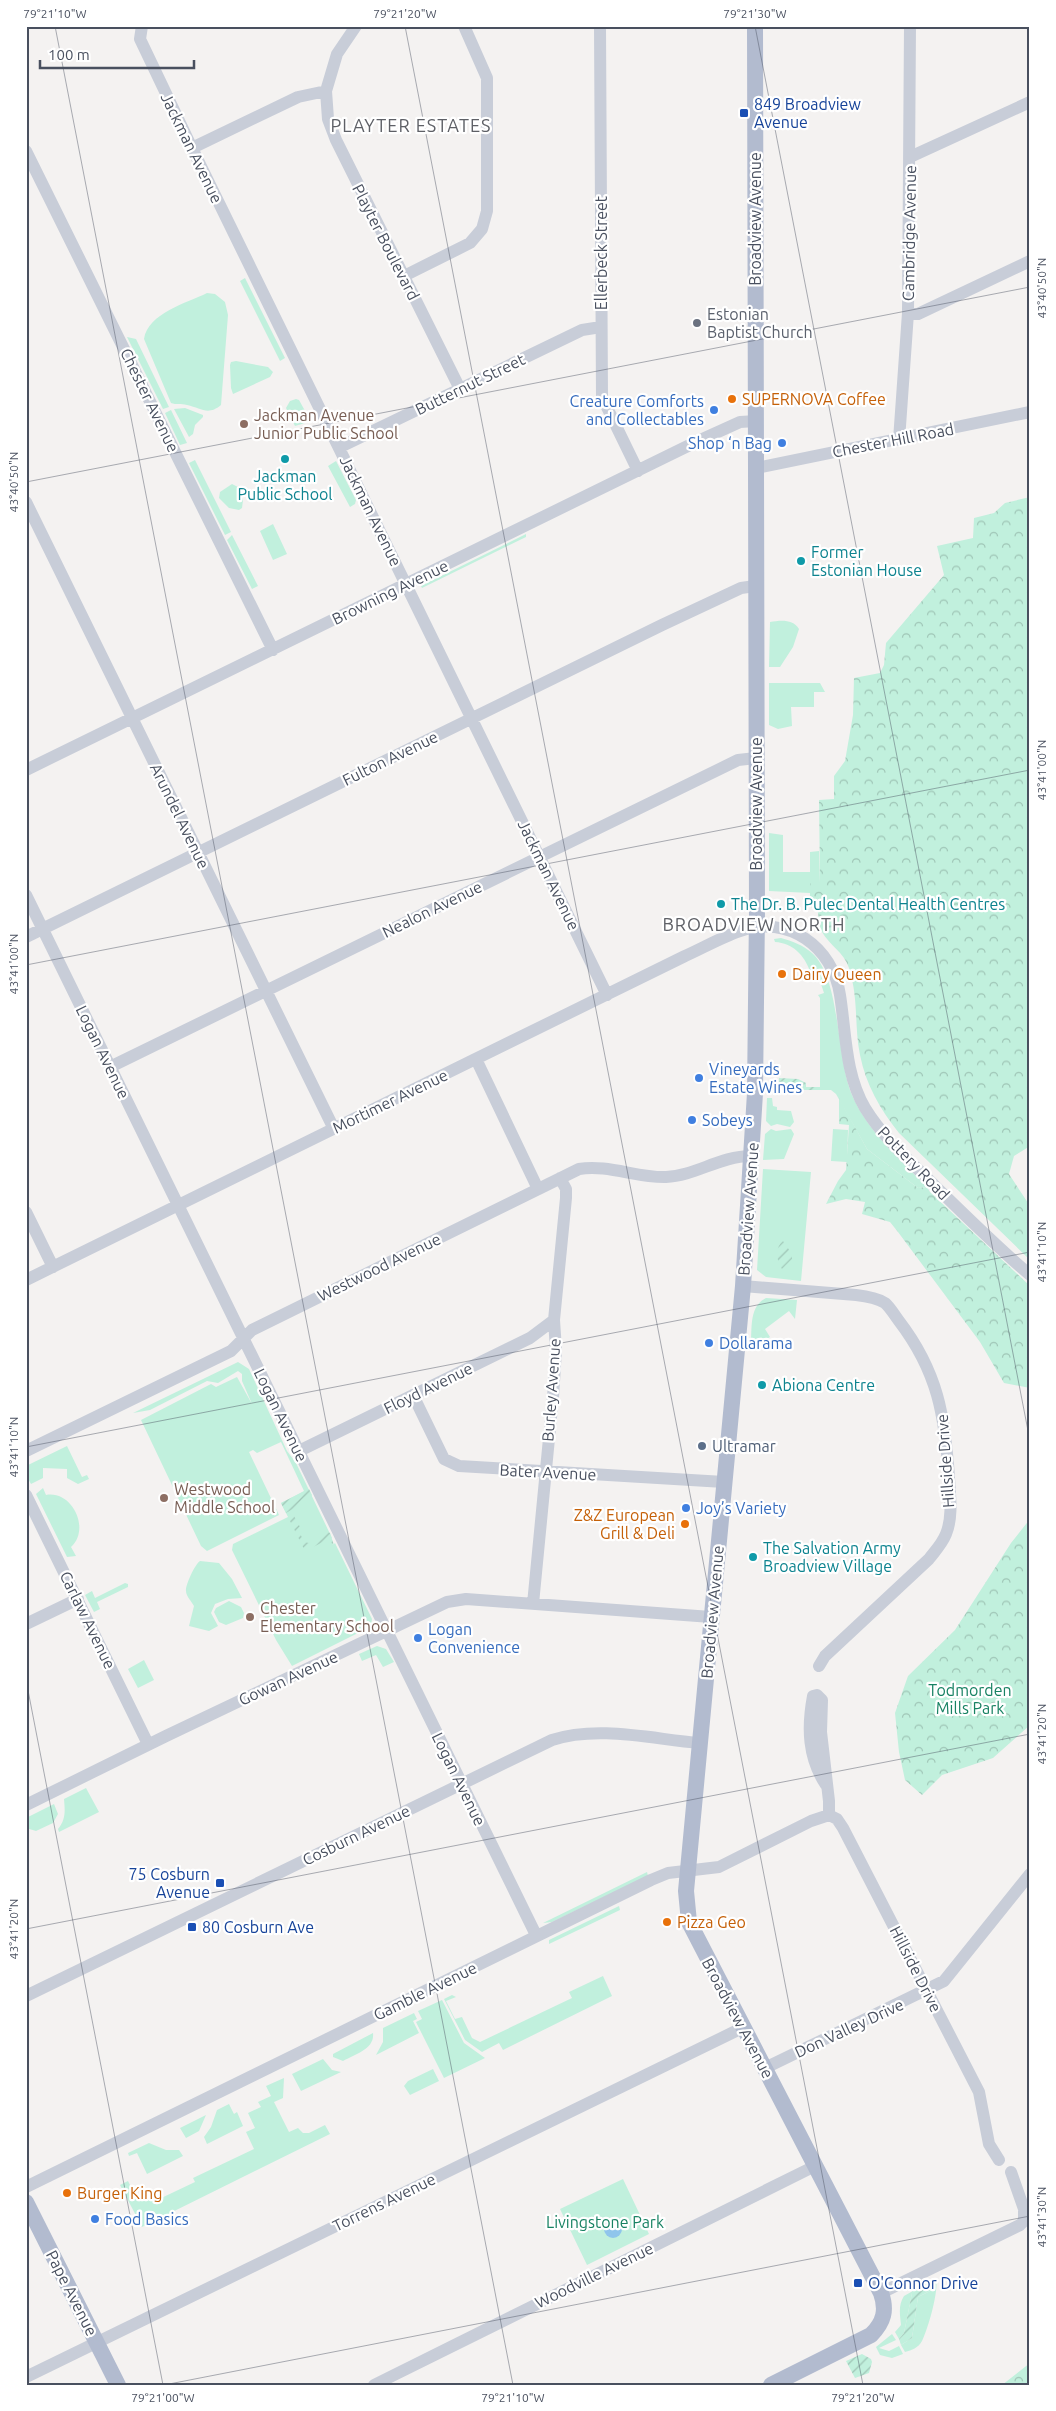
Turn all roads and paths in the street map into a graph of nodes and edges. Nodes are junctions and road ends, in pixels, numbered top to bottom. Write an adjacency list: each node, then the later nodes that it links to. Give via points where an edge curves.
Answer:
1 (142, 26): 9 (street, Jackman Avenue, via 140,39)
2 (356, 26): 7 (street, via 337,54)
3 (464, 26): 13 (street, via 487,78 486,216 482,229 470,243)
4 (600, 26): 15 (street, Ellerbeck Street)
5 (755, 26): 18 (main road, Broadview Avenue)
6 (910, 26): 11 (street, Cambridge Avenue)
7 (326, 91): 9 (street, via 298,96); 13 (street, Playter Boulevard, via 328,119 336,140)
8 (1030, 102): 11 (street)
9 (192, 148): 20 (street, Jackman Avenue)
10 (26, 151): 26 (street, Chester Avenue)
11 (910, 157): 14 (street, Cambridge Avenue)
12 (1030, 261): 14 (street, via 918,314)
13 (404, 276): 16 (street, Playter Boulevard)
14 (908, 313): 19 (street, Cambridge Avenue)
15 (601, 327): 16 (street, Butternut Street, via 582,330); 22 (street, Ellerbeck Street, via 602,396)
16 (460, 388): 20 (street, Butternut Street)
17 (1030, 412): 19 (street, Chester Hill Road)
18 (756, 421): 21 (main road, Broadview Avenue); 22 (street, Browning Avenue, via 740,422)
19 (899, 440): 21 (street, Chester Hill Road)
20 (340, 447): 24 (street, Jackman Avenue)
21 (756, 468): 25 (main road, Broadview Avenue)
22 (638, 471): 24 (street, Browning Avenue)
23 (26, 502): 28 (street, Arundel Avenue)
24 (407, 584): 26 (street, Browning Avenue); 27 (street, Jackman Avenue)
25 (755, 586): 27 (street, Fulton Avenue, via 740,588); 29 (main road, Broadview Avenue)
26 (273, 650): 28 (street, Browning Avenue)
27 (472, 717): 31 (street, Fulton Avenue); 32 (street, Jackman Avenue)
28 (133, 718): 30 (street, Browning Avenue); 31 (street, Arundel Avenue)
29 (756, 758): 32 (street, Nealon Avenue, via 738,760); 34 (main road, Broadview Avenue)
30 (26, 770)
31 (198, 852): 35 (street, Fulton Avenue); 37 (street, Arundel Avenue)
32 (540, 856): 37 (street, Nealon Avenue); 38 (street, Jackman Avenue)
33 (26, 895): 35 (street, Logan Avenue)
34 (756, 928): 38 (street, Mortimer Avenue, via 742,930); 42 (main road, Broadview Avenue); 48 (street, Pottery Road, via 796,931 825,958 835,974 840,993 845,1044 856,1091 876,1125 993,1243)
35 (43, 929): 36 (street, Fulton Avenue); 40 (street, Logan Avenue)
36 (26, 937)
37 (266, 990): 40 (street, Nealon Avenue); 41 (street, Arundel Avenue)
38 (607, 994): 39 (street, Mortimer Avenue)
39 (476, 1059): 41 (street, Mortimer Avenue); 44 (street)
40 (110, 1067): 45 (street, Logan Avenue)
41 (334, 1129): 45 (street, Mortimer Avenue)
42 (751, 1156): 43 (street, Westwood Avenue, via 725,1158 674,1176 584,1168); 50 (main road, Broadview Avenue)
43 (560, 1178): 44 (street, Westwood Avenue); 51 (street, Burley Avenue, via 566,1189 566,1198)
44 (538, 1189): 52 (street, Westwood Avenue, via 260,1326)
45 (178, 1206): 47 (street, Mortimer Avenue); 52 (street, Logan Avenue)
46 (26, 1212): 47 (street)
47 (53, 1266): 49 (street, Mortimer Avenue)
48 (1030, 1275)
49 (26, 1280)
50 (743, 1286): 57 (main road, Broadview Avenue); 64 (street, Hillside Drive, via 856,1295 871,1297 885,1304 909,1335 941,1403 951,1501 946,1534 928,1559 825,1656)
51 (554, 1320): 53 (street, Floyd Avenue, via 530,1338); 56 (street, Burley Avenue, via 553,1387)
52 (243, 1338): 54 (street, Westwood Avenue, via 232,1351); 55 (street, Logan Avenue)
53 (413, 1395): 55 (street, Floyd Avenue); 56 (street, Bater Avenue, via 440,1452 450,1463)
54 (26, 1451)
55 (298, 1451): 63 (street, Logan Avenue)
56 (545, 1472): 57 (street, Bater Avenue); 60 (street, Burley Avenue)
57 (724, 1482): 61 (main road, Broadview Avenue)
58 (26, 1495): 59 (street, Carlaw Avenue)
59 (78, 1599): 62 (street); 66 (street, Carlaw Avenue)
60 (533, 1604): 61 (street, Gowan Avenue); 63 (street, Gowan Avenue, via 466,1599 447,1602)
61 (711, 1617): 65 (main road, Broadview Avenue)
62 (26, 1624)
63 (386, 1631): 66 (street, Gowan Avenue); 67 (street, Logan Avenue)
64 (819, 1666)
65 (699, 1743): 67 (street, Cosburn Avenue, via 599,1733 568,1735); 71 (main road, Broadview Avenue)
66 (148, 1744): 69 (street, Gowan Avenue)
67 (461, 1783): 73 (street, Logan Avenue); 75 (street, Cosburn Avenue)
68 (826, 1785): 68 (street, via 821,1732 822,1700 817,1695 813,1696 809,1732 817,1772); 70 (street)
69 (26, 1805)
70 (829, 1815): 71 (street, Gamble Avenue, via 719,1867); 74 (street, Hillside Drive, via 837,1819 843,1828)
71 (688, 1872): 73 (street, Gamble Avenue, via 668,1873 653,1879); 76 (main road, Broadview Avenue, via 689,1922)
72 (1030, 1874): 74 (street, Don Valley Drive, via 944,1982)
73 (536, 1936): 81 (street, Gamble Avenue)
74 (927, 1991): 77 (street, Don Valley Drive); 78 (street, Hillside Drive, via 979,2092 989,2144)
75 (26, 1996)
76 (742, 2028): 77 (main road, Broadview Avenue); 84 (street, Torrens Avenue)
77 (765, 2068): 79 (main road, Broadview Avenue)
78 (999, 2160)
79 (815, 2166): 83 (main road, Broadview Avenue); 88 (street, Woodville Avenue)
80 (1011, 2172): 83 (street, via 1025,2215 1020,2225)
81 (26, 2187)
82 (26, 2202): 84 (main road, Pape Avenue)
83 (881, 2293): 86 (main road, Broadview Avenue, via 884,2310 879,2327 871,2335)
84 (97, 2343): 85 (street, Torrens Avenue); 87 (main road, Pape Avenue)
85 (26, 2378)
86 (781, 2383)
87 (118, 2385)
88 (374, 2385)

